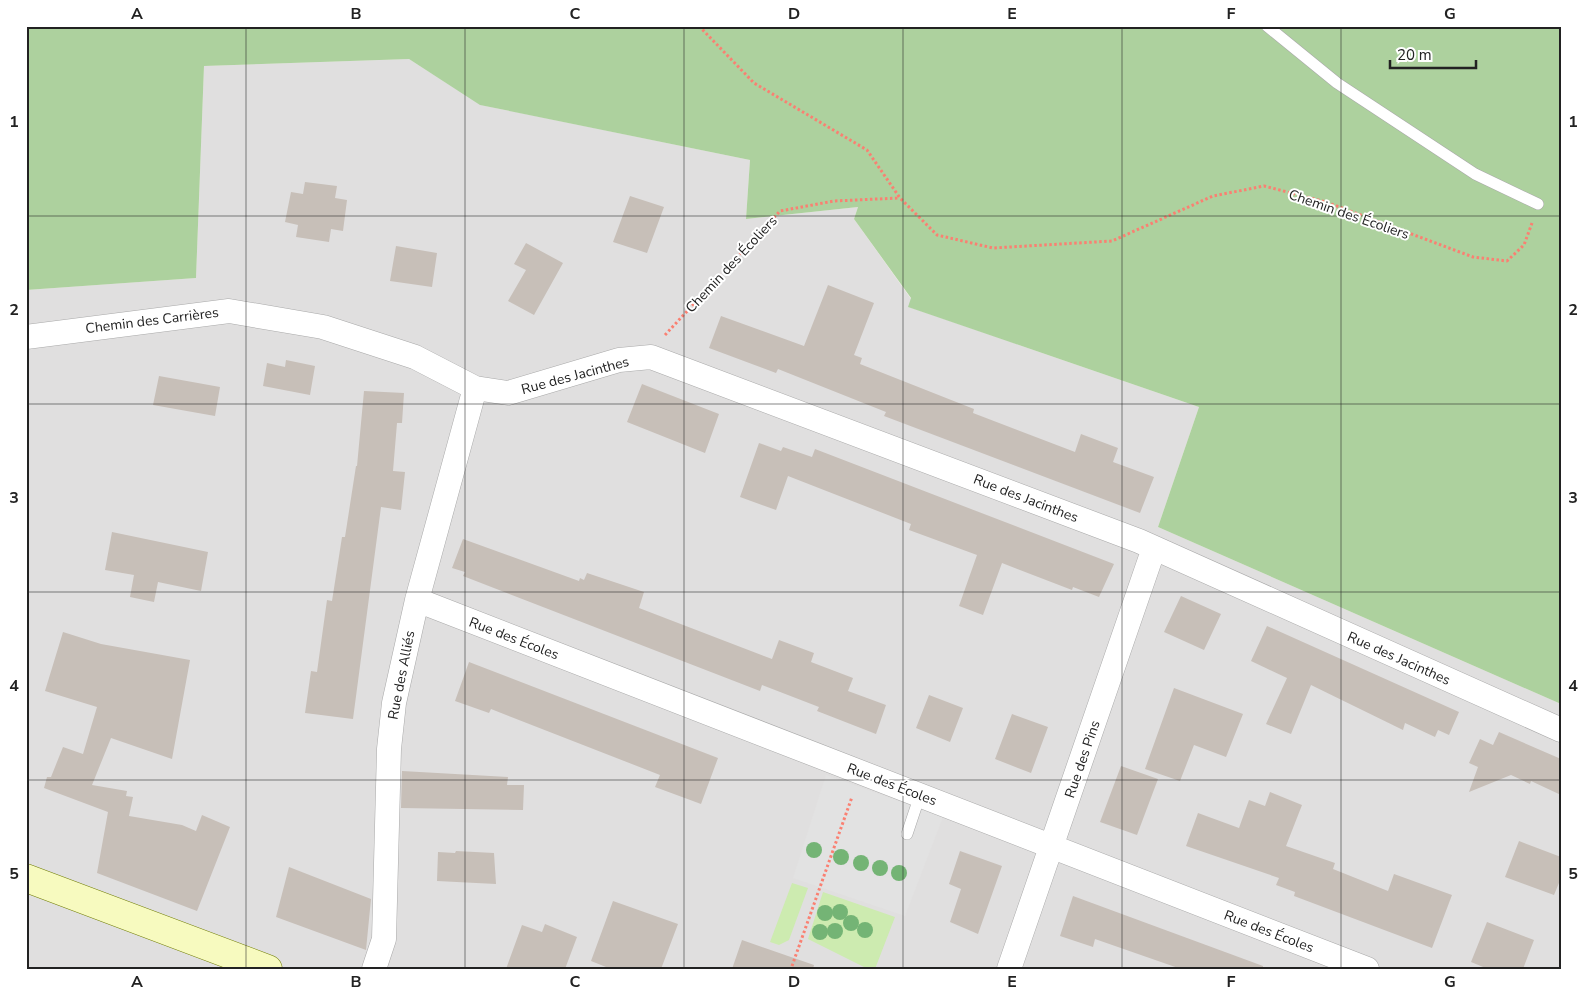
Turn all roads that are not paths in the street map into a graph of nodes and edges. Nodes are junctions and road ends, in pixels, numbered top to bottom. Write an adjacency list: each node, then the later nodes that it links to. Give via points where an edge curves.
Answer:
1 (1267, 26): 2 (lane, via 1337,83 1475,174)
2 (1538, 204)
3 (26, 337): 4 (street, Chemin des Carrières, via 229,311 322,327 415,357)
4 (475, 388): 5 (street, Rue des Jacinthes, via 508,393 619,360 651,357); 6 (street, Rue des Alliés)
5 (1154, 548): 7 (street, Rue des Jacinthes); 10 (street, Rue des Pins)
6 (417, 600): 8 (street, Rue des Écoles); 13 (street, Rue des Alliés, via 394,702 389,749 384,939)
7 (1561, 730)
8 (920, 795): 9 (lane); 10 (street, Rue des Écoles)
9 (907, 834)
10 (1051, 846): 14 (street, Rue des Pins); 15 (street, Rue des Écoles)
11 (26, 878): 12 (main road)
12 (268, 969)
13 (374, 969)
14 (1009, 969)
15 (1367, 969)

